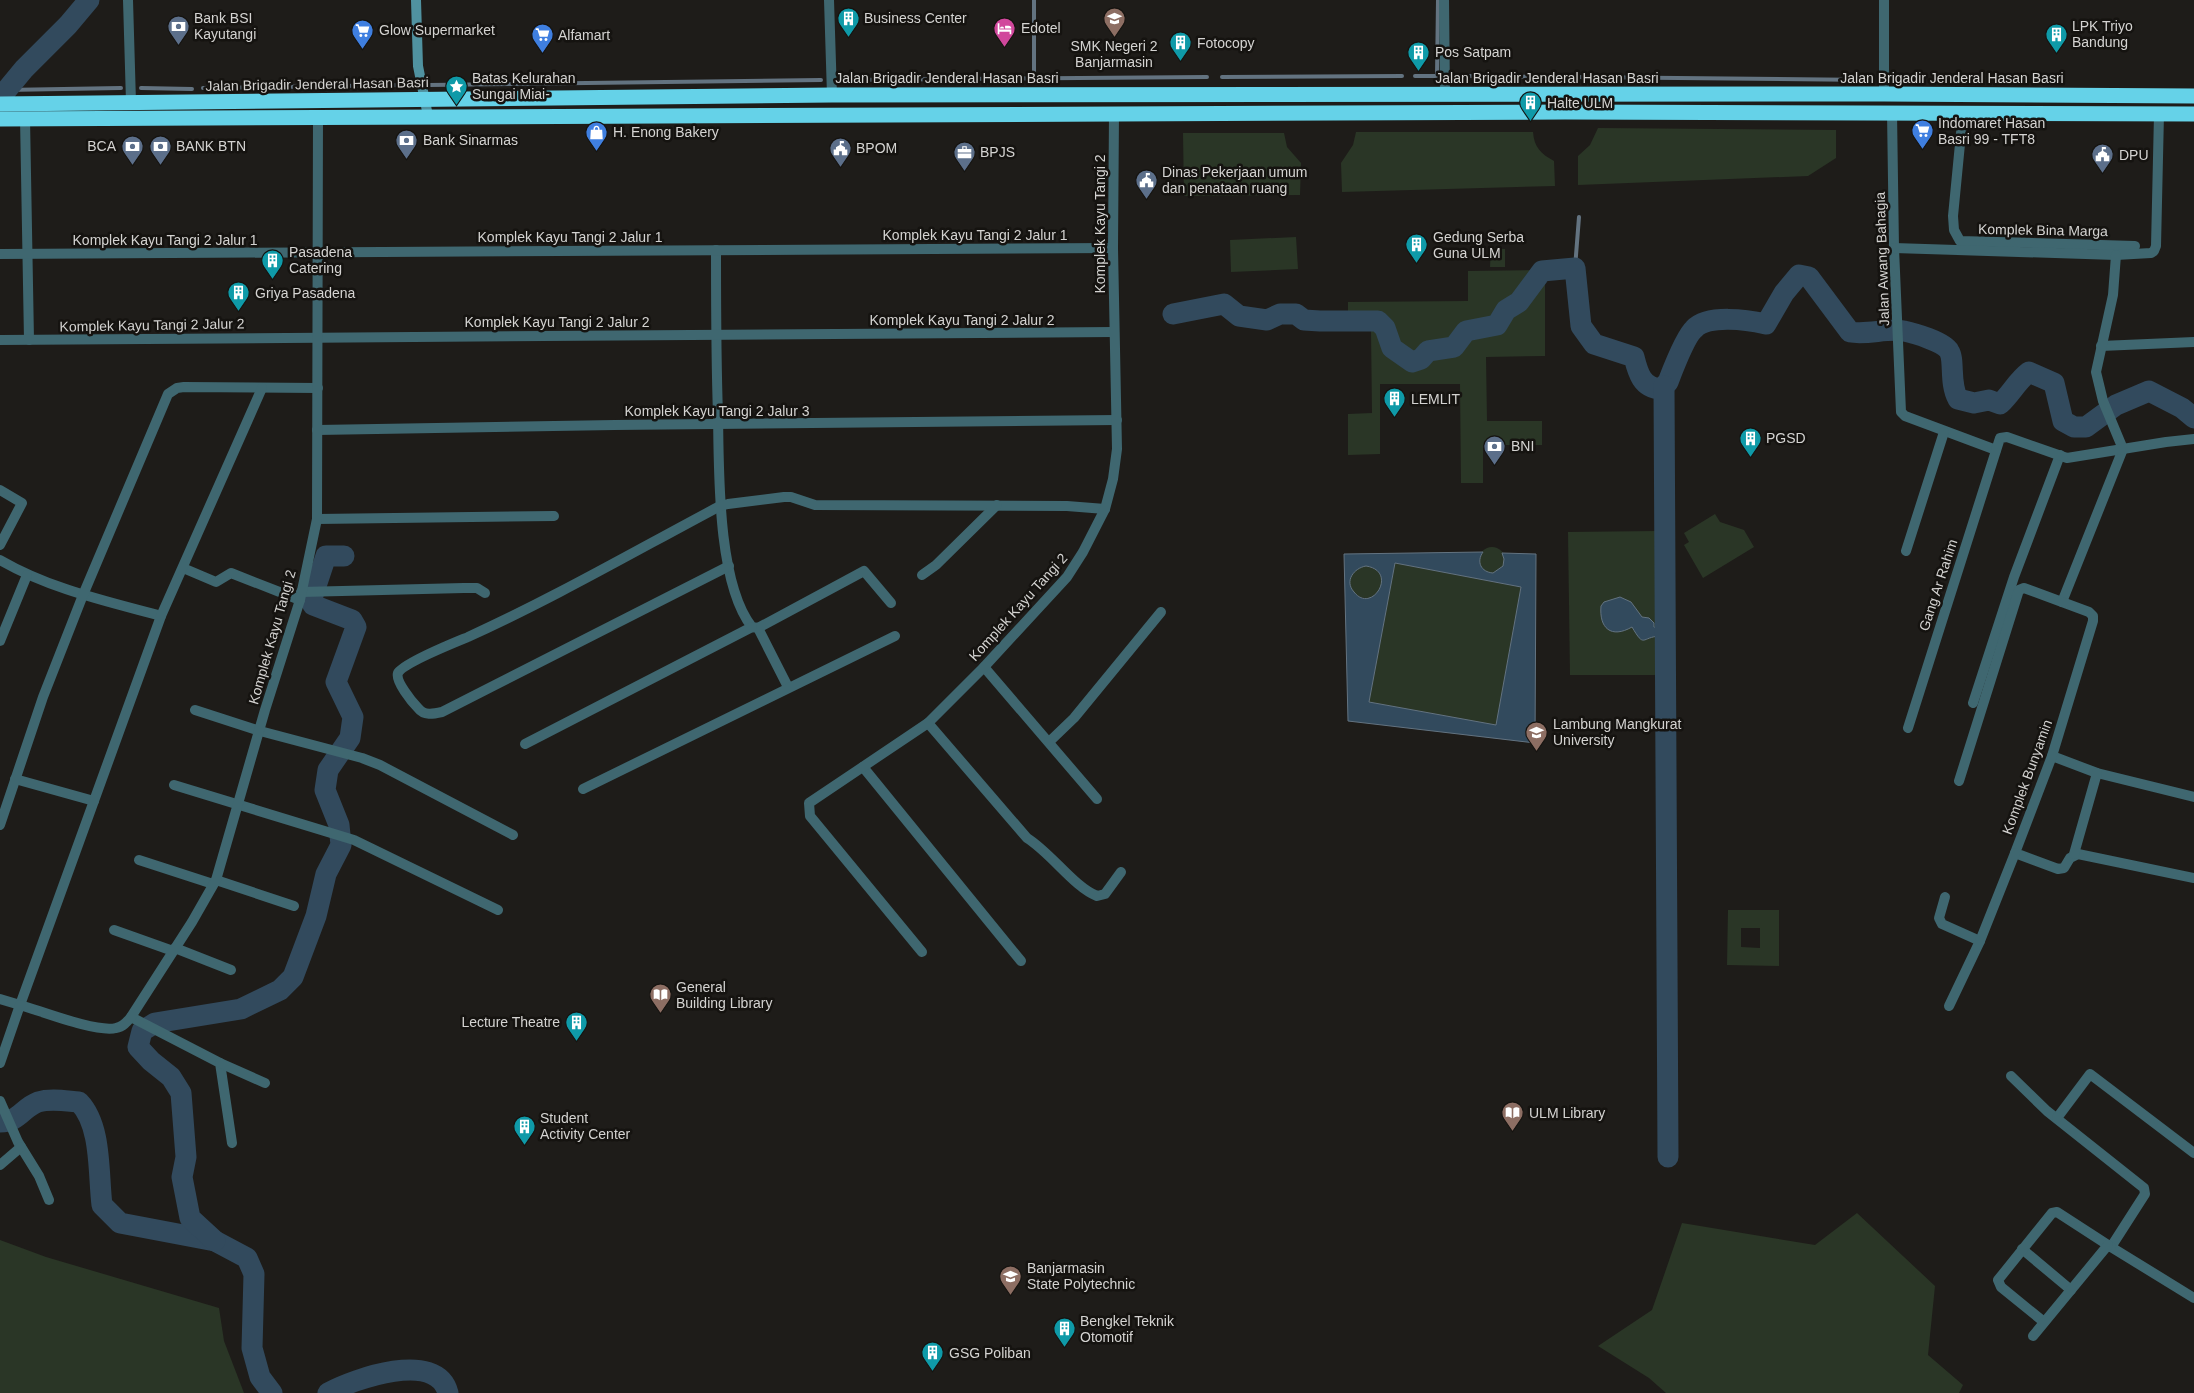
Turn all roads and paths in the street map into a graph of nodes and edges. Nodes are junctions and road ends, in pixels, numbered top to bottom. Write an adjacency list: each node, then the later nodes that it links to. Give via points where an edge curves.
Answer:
1 (128, 0): 14 (street)
2 (416, 0): 13 (street, via 418,66)
3 (829, 0): 6 (street)
4 (1444, 0): 7 (street)
5 (1884, 0): 8 (street)
6 (832, 94): 7 (highway, Jalan Brigadir Jenderal Hasan Basri); 10 (highway, Jalan Brigadir Jenderal Hasan Basri)
7 (1445, 94): 8 (highway, Jalan Brigadir Jenderal Hasan Basri)
8 (1884, 94): 11 (highway, Jalan Brigadir Jenderal Hasan Basri)
9 (733, 95): 10 (highway, Jalan Brigadir Jenderal Hasan Basri); 13 (highway, Jalan Brigadir Jenderal Hasan Basri); 21 (highway)
10 (754, 95): 22 (highway)
11 (2068, 95): 12 (highway, Jalan Brigadir Jenderal Hasan Basri); 23 (highway)
12 (2194, 96)
13 (423, 98): 15 (highway, Jalan Brigadir Jenderal Hasan Basri); 27 (street)
14 (131, 102): 15 (highway, Jalan Brigadir Jenderal Hasan Basri); 17 (highway, Jalan Brigadir Jenderal Hasan Basri)
15 (176, 103): 29 (highway)
16 (3, 111): 17 (highway, Jalan Brigadir Jenderal Hasan Basri); 28 (highway, Jalan Brigadir Jenderal Hasan Basri)
17 (64, 111): 28 (highway, Jalan Brigadir Jenderal Hasan Basri); 29 (highway, Jalan Brigadir Jenderal Hasan Basri)
18 (1892, 112): 19 (highway, Jalan Brigadir Jenderal Hasan Basri); 20 (highway, Jalan Brigadir Jenderal Hasan Basri); 32 (street, Jalan Awang Bahagia)
19 (1114, 113): 22 (highway, Jalan Brigadir Jenderal Hasan Basri); 31 (street, Komplek Kayu Tangi 2)
20 (1962, 113): 23 (highway, Jalan Brigadir Jenderal Hasan Basri); 30 (street, Komplek Bina Marga, via 1954,216 1954,230 1960,241)
21 (734, 114): 22 (highway, Jalan Brigadir Jenderal Hasan Basri); 27 (highway, Jalan Brigadir Jenderal Hasan Basri)
22 (754, 114)
23 (2066, 114): 24 (highway, Jalan Brigadir Jenderal Hasan Basri)
24 (2159, 114): 25 (highway, Jalan Brigadir Jenderal Hasan Basri); 37 (street, via 2156,246 2149,254)
25 (2194, 114)
26 (318, 116): 27 (highway, Jalan Brigadir Jenderal Hasan Basri); 29 (highway, Jalan Brigadir Jenderal Hasan Basri); 34 (street, Komplek Kayu Tangi 2)
27 (428, 116)
28 (25, 118): 36 (street)
29 (176, 118)
30 (2135, 246)
31 (1113, 248): 33 (street, Komplek Kayu Tangi 2 Jalur 1); 38 (street, Komplek Kayu Tangi 2)
32 (1894, 248): 37 (street); 50 (street, Jalan Awang Bahagia, via 1900,412)
33 (716, 250): 34 (street, Komplek Kayu Tangi 2 Jalur 1); 39 (street)
34 (318, 253): 36 (street, Komplek Kayu Tangi 2 Jalur 1); 40 (street, Komplek Kayu Tangi 2)
35 (0, 254): 36 (street, Komplek Kayu Tangi 2 Jalur 1)
36 (27, 254): 42 (street)
37 (2116, 255): 44 (street, via 2113,296)
38 (1114, 332): 39 (street, Komplek Kayu Tangi 2 Jalur 2); 47 (street, Komplek Kayu Tangi 2)
39 (716, 335): 40 (street, Komplek Kayu Tangi 2 Jalur 2); 48 (street)
40 (318, 337): 42 (street, Komplek Kayu Tangi 2 Jalur 2); 46 (street, Komplek Kayu Tangi 2)
41 (0, 340): 42 (street, Komplek Kayu Tangi 2 Jalur 2)
42 (28, 340)
43 (2194, 342): 44 (street)
44 (2101, 346): 53 (street, via 2096,372 2103,401)
45 (262, 388): 46 (street); 65 (street); 69 (street, via 184,387 168,394)
46 (318, 388): 49 (street, Komplek Kayu Tangi 2)
47 (1117, 420): 48 (street, Komplek Kayu Tangi 2 Jalur 3); 58 (street, Komplek Kayu Tangi 2, via 1118,449)
48 (718, 425): 49 (street, Komplek Kayu Tangi 2 Jalur 3); 57 (street)
49 (317, 430): 60 (street, Komplek Kayu Tangi 2)
50 (1944, 432): 52 (street); 62 (street)
51 (2194, 440): 53 (street)
52 (1996, 450): 54 (street, via 2000,438 2007,437); 83 (street, Gang Ar Rahim)
53 (2123, 450): 54 (street, via 2067,458); 71 (street)
54 (2060, 455): 80 (street, via 2014,577)
55 (0, 490): 61 (street, via 22,503)
56 (997, 505): 57 (street, via 815,505 784,497); 58 (street); 67 (street)
57 (720, 506): 64 (street); 64 (street, via 501,622 415,661 401,669 398,680 419,710 431,714 442,712)
58 (1105, 509): 78 (street, Komplek Kayu Tangi 2, via 1066,577)
59 (554, 516): 60 (street)
60 (317, 519): 70 (street, Komplek Kayu Tangi 2)
61 (0, 545)
62 (1906, 551)
63 (0, 560): 66 (street)
64 (729, 566): 75 (street, via 744,612)
65 (183, 568): 70 (street, via 216,582 231,573); 74 (street)
66 (27, 575): 69 (street); 77 (street)
67 (922, 575)
68 (485, 593): 70 (street, via 476,588 464,588)
69 (83, 595): 74 (street); 90 (street)
70 (300, 596): 84 (street, Komplek Kayu Tangi 2)
71 (2062, 602): 87 (street, Komplek Bunyamin, via 2089,612 2093,621); 91 (street, Komplek Bunyamin, via 2024,588 2019,590)
72 (891, 603): 75 (street, via 864,571)
73 (1161, 612): 85 (street, via 1074,718)
74 (162, 616): 96 (street)
75 (755, 627): 79 (street); 86 (street)
76 (896, 636): 79 (street)
77 (0, 641)
78 (984, 667): 82 (street, Komplek Kayu Tangi 2); 85 (street)
79 (788, 688): 93 (street)
80 (1972, 703)
81 (195, 710): 84 (street)
82 (928, 723): 88 (street, Komplek Kayu Tangi 2); 103 (street, via 1027,838 1040,846 1087,891 1097,896 1105,894)
83 (1908, 728)
84 (260, 731): 97 (street, Komplek Kayu Tangi 2); 99 (street, via 380,765)
85 (1049, 742): 95 (street)
86 (525, 744)
87 (2052, 756): 89 (street); 100 (street, Komplek Bunyamin)
88 (863, 767): 112 (street, Komplek Kayu Tangi 2, via 809,803 810,816); 113 (street)
89 (2097, 772): 94 (street); 101 (street)
90 (15, 779): 96 (street); 98 (street)
91 (1959, 781)
92 (174, 785): 97 (street)
93 (583, 789)
94 (2194, 797)
95 (1097, 799)
96 (94, 801): 116 (street)
97 (238, 805): 105 (street, Komplek Kayu Tangi 2); 108 (street, via 354,840)
98 (0, 825)
99 (513, 835)
100 (2015, 853): 101 (street, Komplek Bunyamin, via 2060,870); 110 (street)
101 (2074, 854): 104 (street)
102 (139, 860): 105 (street)
103 (1121, 872)
104 (2194, 878)
105 (214, 882): 107 (street); 111 (street, Komplek Kayu Tangi 2)
106 (1945, 897): 110 (street, via 1939,918 1942,924)
107 (294, 906)
108 (498, 910)
109 (114, 930): 111 (street)
110 (1980, 941): 117 (street)
111 (174, 949): 114 (street); 118 (street, Komplek Kayu Tangi 2)
112 (922, 952)
113 (1021, 961)
114 (232, 970)
115 (0, 999): 116 (street)
116 (20, 1005): 118 (street, via 107,1029 122,1026); 119 (street)
117 (1949, 1006)
118 (131, 1017): 120 (street)
119 (0, 1063)
120 (220, 1063): 122 (street); 125 (street)
121 (2011, 1076): 124 (street)
122 (265, 1083)
123 (0, 1100): 126 (street)
124 (2057, 1118): 127 (street, via 2090,1074); 130 (street, via 2145,1190)
125 (232, 1143)
126 (20, 1144): 128 (street); 129 (street)
127 (2194, 1153)
128 (0, 1165)
129 (49, 1200)
130 (2109, 1246): 131 (street, via 2054,1212); 132 (street); 133 (street)
131 (2022, 1249): 132 (street); 134 (street, via 1998,1280)
132 (2071, 1290): 134 (street)
133 (2194, 1298)
134 (2044, 1322): 135 (street)
135 (2034, 1336)

